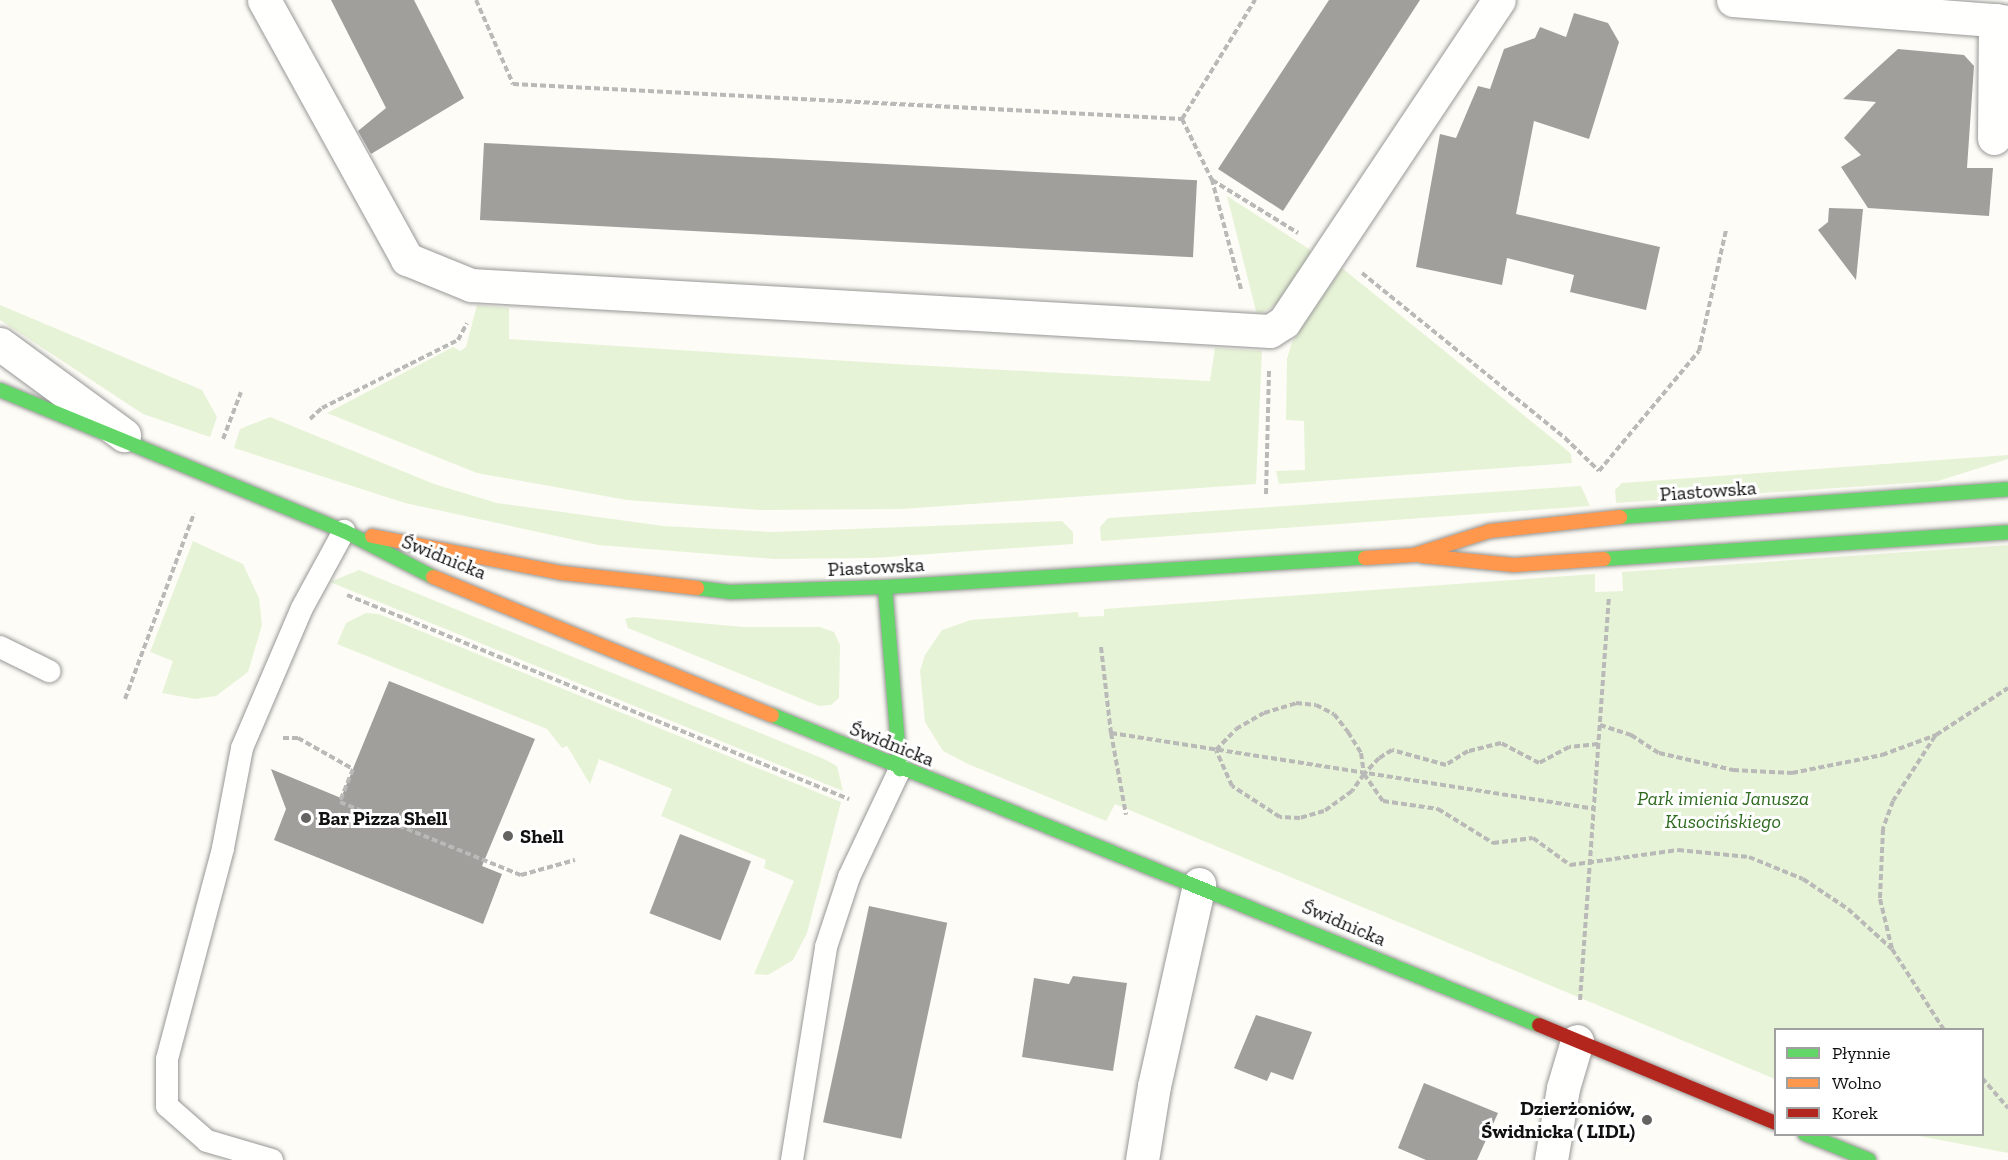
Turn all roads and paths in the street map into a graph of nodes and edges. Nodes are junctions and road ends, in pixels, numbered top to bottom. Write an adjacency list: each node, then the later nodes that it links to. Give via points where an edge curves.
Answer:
1 (264, 0): 12 (street, via 406,259)
2 (476, 0): 7 (path, via 513,84)
3 (1255, 0): 7 (path)
4 (1499, 0): 11 (street)
5 (1732, 0): 6 (street)
6 (2002, 21): 8 (street)
7 (1182, 119): 9 (path)
8 (1994, 138)
9 (1212, 180): 11 (path, via 1317,246); 13 (path)
10 (1726, 230): 11 (path, via 1699,351 1599,471 1565,438)
11 (1332, 250): 13 (street, via 1284,322)
12 (471, 285): 13 (street); 17 (path, via 466,329 458,340 322,408)
13 (1261, 331): 21 (path)
14 (0, 344): 18 (street)
15 (0, 390): 18 (street, Świdnicka)
16 (241, 392): 19 (path)
17 (310, 419)
18 (138, 445): 19 (street, Świdnicka)
19 (208, 476): 22 (street, Świdnicka); 32 (path)
20 (2008, 489): 24 (street, Piastowska, via 1546,522 1490,531)
21 (1266, 494)
22 (344, 531): 25 (lane); 27 (street, Piastowska, via 562,573 731,592); 39 (street, Świdnicka, via 415,571 494,598)
23 (2008, 532): 24 (street, Piastowska, via 1514,565)
24 (1414, 555): 27 (street, Piastowska)
25 (316, 581): 36 (lane); 42 (path)
26 (1609, 586): 33 (path)
27 (885, 587): 39 (street)
28 (0, 647): 30 (lane)
29 (1101, 647): 34 (path)
30 (49, 671)
31 (2008, 688): 35 (path)
32 (125, 699)
33 (1600, 725): 35 (path, via 1630,735 1659,753 1762,772 1840,765); 37 (path)
34 (1111, 733): 38 (path); 43 (path)
35 (1936, 735): 47 (path, via 1893,801 1883,829 1880,899)
36 (246, 737): 44 (path, via 298,738 354,769 340,802 521,875); 55 (lane, via 223,848 167,1059 167,1106 207,1141)
37 (1598, 744): 40 (path, via 1569,747 1539,763 1501,743 1468,751 1446,765 1392,750); 41 (path)
38 (1216, 750): 40 (path); 40 (path, via 1232,786 1280,817 1300,818 1324,811 1352,791); 40 (path, via 1236,729 1264,713 1296,704 1316,705 1334,714 1348,732 1361,753)
39 (900, 769): 42 (lane); 46 (street, Świdnicka)
40 (1364, 774): 41 (path); 45 (path, via 1383,801 1438,809 1493,843 1533,838 1557,859)
41 (1594, 809): 45 (path)
42 (879, 812): 56 (lane, via 849,877 826,947)
43 (1127, 821)
44 (574, 861)
45 (1589, 865): 47 (path, via 1678,850 1749,856 1803,879 1848,909); 48 (path)
46 (1199, 884): 50 (street, Świdnicka); 57 (street, via 1154,1086)
47 (1892, 949): 49 (path)
48 (1579, 1008)
49 (1943, 1028)
50 (1577, 1041): 53 (street, Świdnicka); 58 (street, via 1563,1088)
51 (1984, 1079): 52 (path)
52 (2008, 1108)
53 (1774, 1122)
54 (1810, 1136): 59 (street)
55 (272, 1160)
56 (792, 1160)
57 (1143, 1160)
58 (1551, 1160)
59 (1869, 1160)

